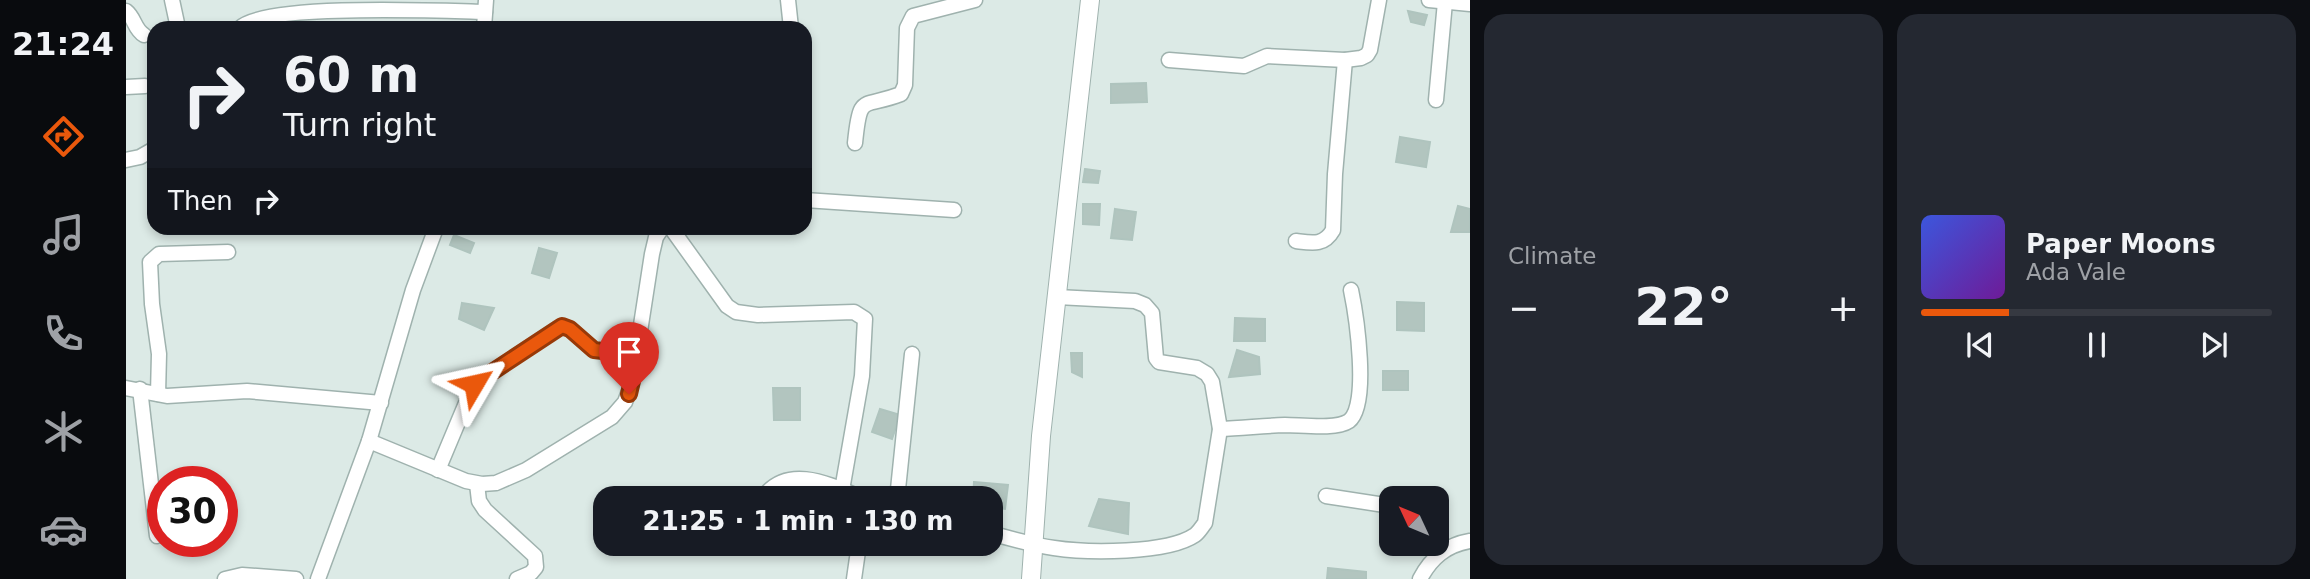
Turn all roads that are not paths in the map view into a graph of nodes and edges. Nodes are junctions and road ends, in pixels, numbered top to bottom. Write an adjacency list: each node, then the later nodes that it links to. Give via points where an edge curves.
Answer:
1 (172, 0): 11 (street)
2 (788, 0): 13 (street)
3 (975, 0): 20 (street, via 917,14 910,20 905,85 901,93 862,107)
4 (1090, 0): 31 (street)
5 (1379, 0): 16 (street, via 1370,50 1361,58)
6 (1429, 0): 7 (street)
7 (1445, 2): 8 (street); 19 (street)
8 (1470, 4)
9 (486, 6): 12 (street, via 329,12)
10 (126, 11): 14 (street)
11 (176, 21)
12 (250, 21)
13 (790, 21)
14 (144, 36)
15 (1168, 60): 16 (street, via 1244,66 1267,56)
16 (1345, 60): 28 (street, via 1334,230 1322,243)
17 (145, 86): 18 (street)
18 (126, 87)
19 (1436, 100)
20 (855, 143)
21 (147, 153): 22 (street)
22 (126, 160)
23 (812, 200): 24 (street)
24 (954, 210)
25 (434, 235): 36 (street)
26 (657, 235): 33 (street)
27 (676, 235): 44 (street, via 736,312 854,312 865,319 862,376)
28 (1296, 241)
29 (228, 252): 35 (street, via 159,254 150,262)
30 (1351, 290): 37 (street, via 1359,343 1359,402 1354,415 1346,423 1325,426)
31 (1057, 298): 37 (street, via 1145,305 1152,313 1156,358 1207,374); 50 (street)
32 (912, 354): 45 (street)
33 (638, 355): 39 (street, via 594,350 570,329 558,328 474,384); 41 (street, via 629,394 612,417 515,476)
34 (133, 388): 35 (street); 40 (street)
35 (158, 394): 36 (street, via 247,391)
36 (382, 403): 38 (street)
37 (1220, 429): 50 (street, via 1205,523 1198,533 1147,549 1079,551)
38 (369, 440): 39 (street); 56 (street)
39 (438, 470): 41 (street)
40 (147, 474)
41 (477, 484): 57 (street, via 485,510 536,556 536,567)
42 (772, 486): 43 (street, via 793,478)
43 (826, 486)
44 (843, 486)
45 (898, 486)
46 (1326, 496): 47 (street)
47 (1379, 504)
48 (1003, 536): 50 (street)
49 (1470, 541): 51 (street)
50 (1033, 544): 59 (street)
51 (1449, 547)
52 (857, 556): 58 (street)
53 (1438, 556): 60 (street)
54 (225, 579): 55 (street, via 242,575)
55 (296, 579)
56 (318, 579)
57 (517, 579)
58 (854, 579)
59 (1031, 579)
60 (1419, 579)

